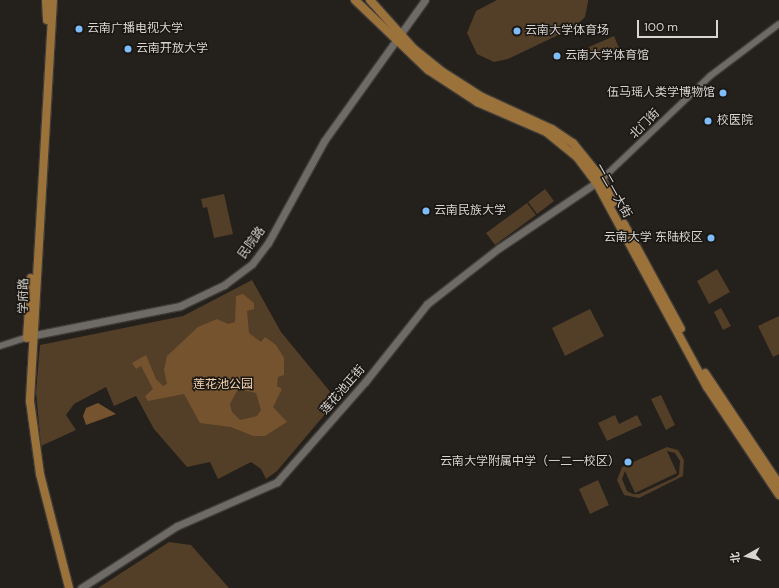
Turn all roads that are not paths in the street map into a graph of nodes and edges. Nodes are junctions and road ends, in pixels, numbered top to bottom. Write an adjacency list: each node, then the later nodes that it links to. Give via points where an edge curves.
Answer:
1 (48, 0): 9 (main road, 学府路)
2 (53, 0): 9 (main road, 学府路)
3 (355, 0): 7 (main road, 一二一大街)
4 (370, 0): 7 (main road, 一二一大街)
5 (425, 0): 7 (main road, 民院路)
6 (779, 24): 8 (street, 北门街, via 710,76)
7 (399, 38): 8 (main road, 一二一大街, via 452,87 562,144); 9 (main road, 民院路, via 324,141 268,243 238,276 165,311)
8 (599, 180): 11 (main road, 一二一大街, via 696,357); 12 (main road, 一二一大街, via 707,387); 14 (main road, 莲花池正街, via 499,248 427,304 365,382 280,479 177,526)
9 (31, 336): 10 (street); 13 (main road, 学府路, via 30,401 34,446)
10 (0, 346)
11 (779, 484)
12 (779, 494)
13 (69, 588)
14 (81, 588)

